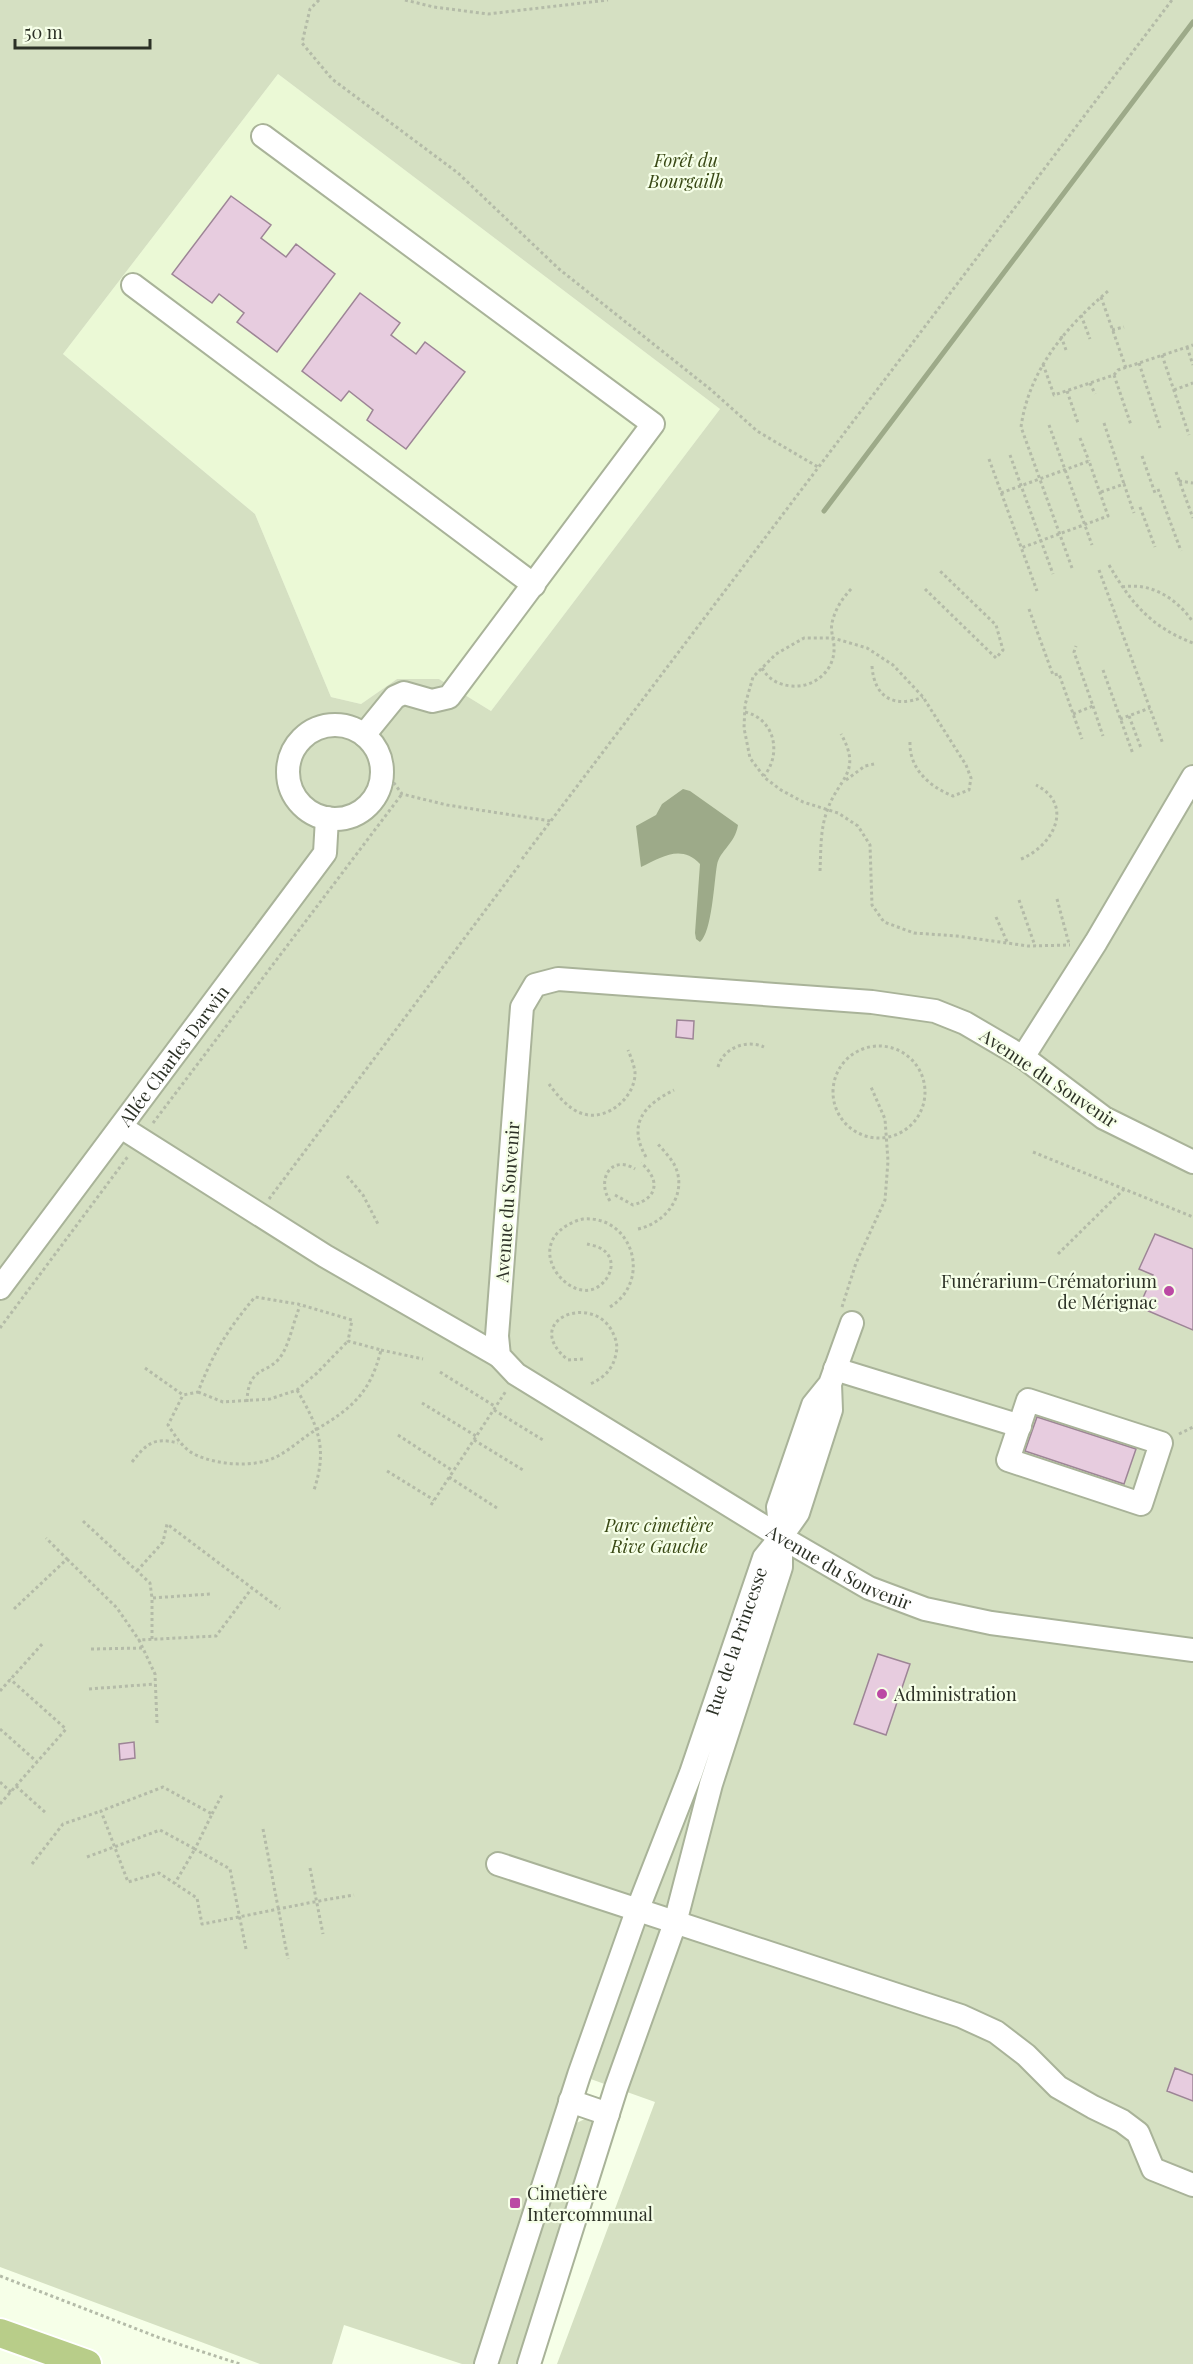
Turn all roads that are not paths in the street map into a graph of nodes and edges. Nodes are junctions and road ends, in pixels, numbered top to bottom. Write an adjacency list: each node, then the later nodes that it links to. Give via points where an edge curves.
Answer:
1 (263, 135): 3 (street, via 654,424)
2 (133, 285): 3 (street)
3 (534, 585): 4 (street, via 449,697 432,701 404,693 395,697)
4 (364, 735): 6 (street, via 379,752 383,768 381,785 374,800 362,811); 6 (street, via 339,724 321,726 294,747 288,763 290,787 298,802)
5 (1193, 777): 7 (street, via 1079,949)
6 (327, 818): 8 (street, Allée Charles Darwin, via 325,853)
7 (1023, 1057): 9 (street, Avenue du Souvenir, via 1104,1118); 12 (street, Avenue du Souvenir, via 965,1023 935,1011 883,1003 558,979 534,985 522,1008 497,1336)
8 (121, 1127): 10 (street, Allée Charles Darwin); 12 (street, via 326,1256)
9 (1193, 1162)
10 (0, 1288)
11 (852, 1323): 13 (street)
12 (499, 1356): 15 (street, Avenue du Souvenir, via 516,1374)
13 (833, 1376): 14 (street); 15 (street, via 813,1405 778,1507)
14 (1020, 1426): 14 (street, via 1008,1460 1141,1504 1161,1443 1028,1400)
15 (781, 1537): 16 (street, Avenue du Souvenir, via 869,1588 925,1609 991,1623); 18 (street, Rue de la Princesse, via 764,1558 691,1773); 19 (street, Rue de la Princesse, via 781,1567 711,1784)
16 (1193, 1650)
17 (498, 1864): 18 (street)
18 (637, 1911): 19 (street); 20 (street, Rue de la Princesse)
19 (675, 1923): 21 (street, Rue de la Princesse); 22 (street, via 961,2016 996,2032 1058,2087 1138,2133 1153,2169)
20 (570, 2101): 21 (street); 25 (street, Rue de la Princesse)
21 (608, 2114): 26 (street, Rue de la Princesse)
22 (1193, 2185)
23 (0, 2333): 24 (main road)
24 (87, 2364)
25 (486, 2364)
26 (529, 2364)

